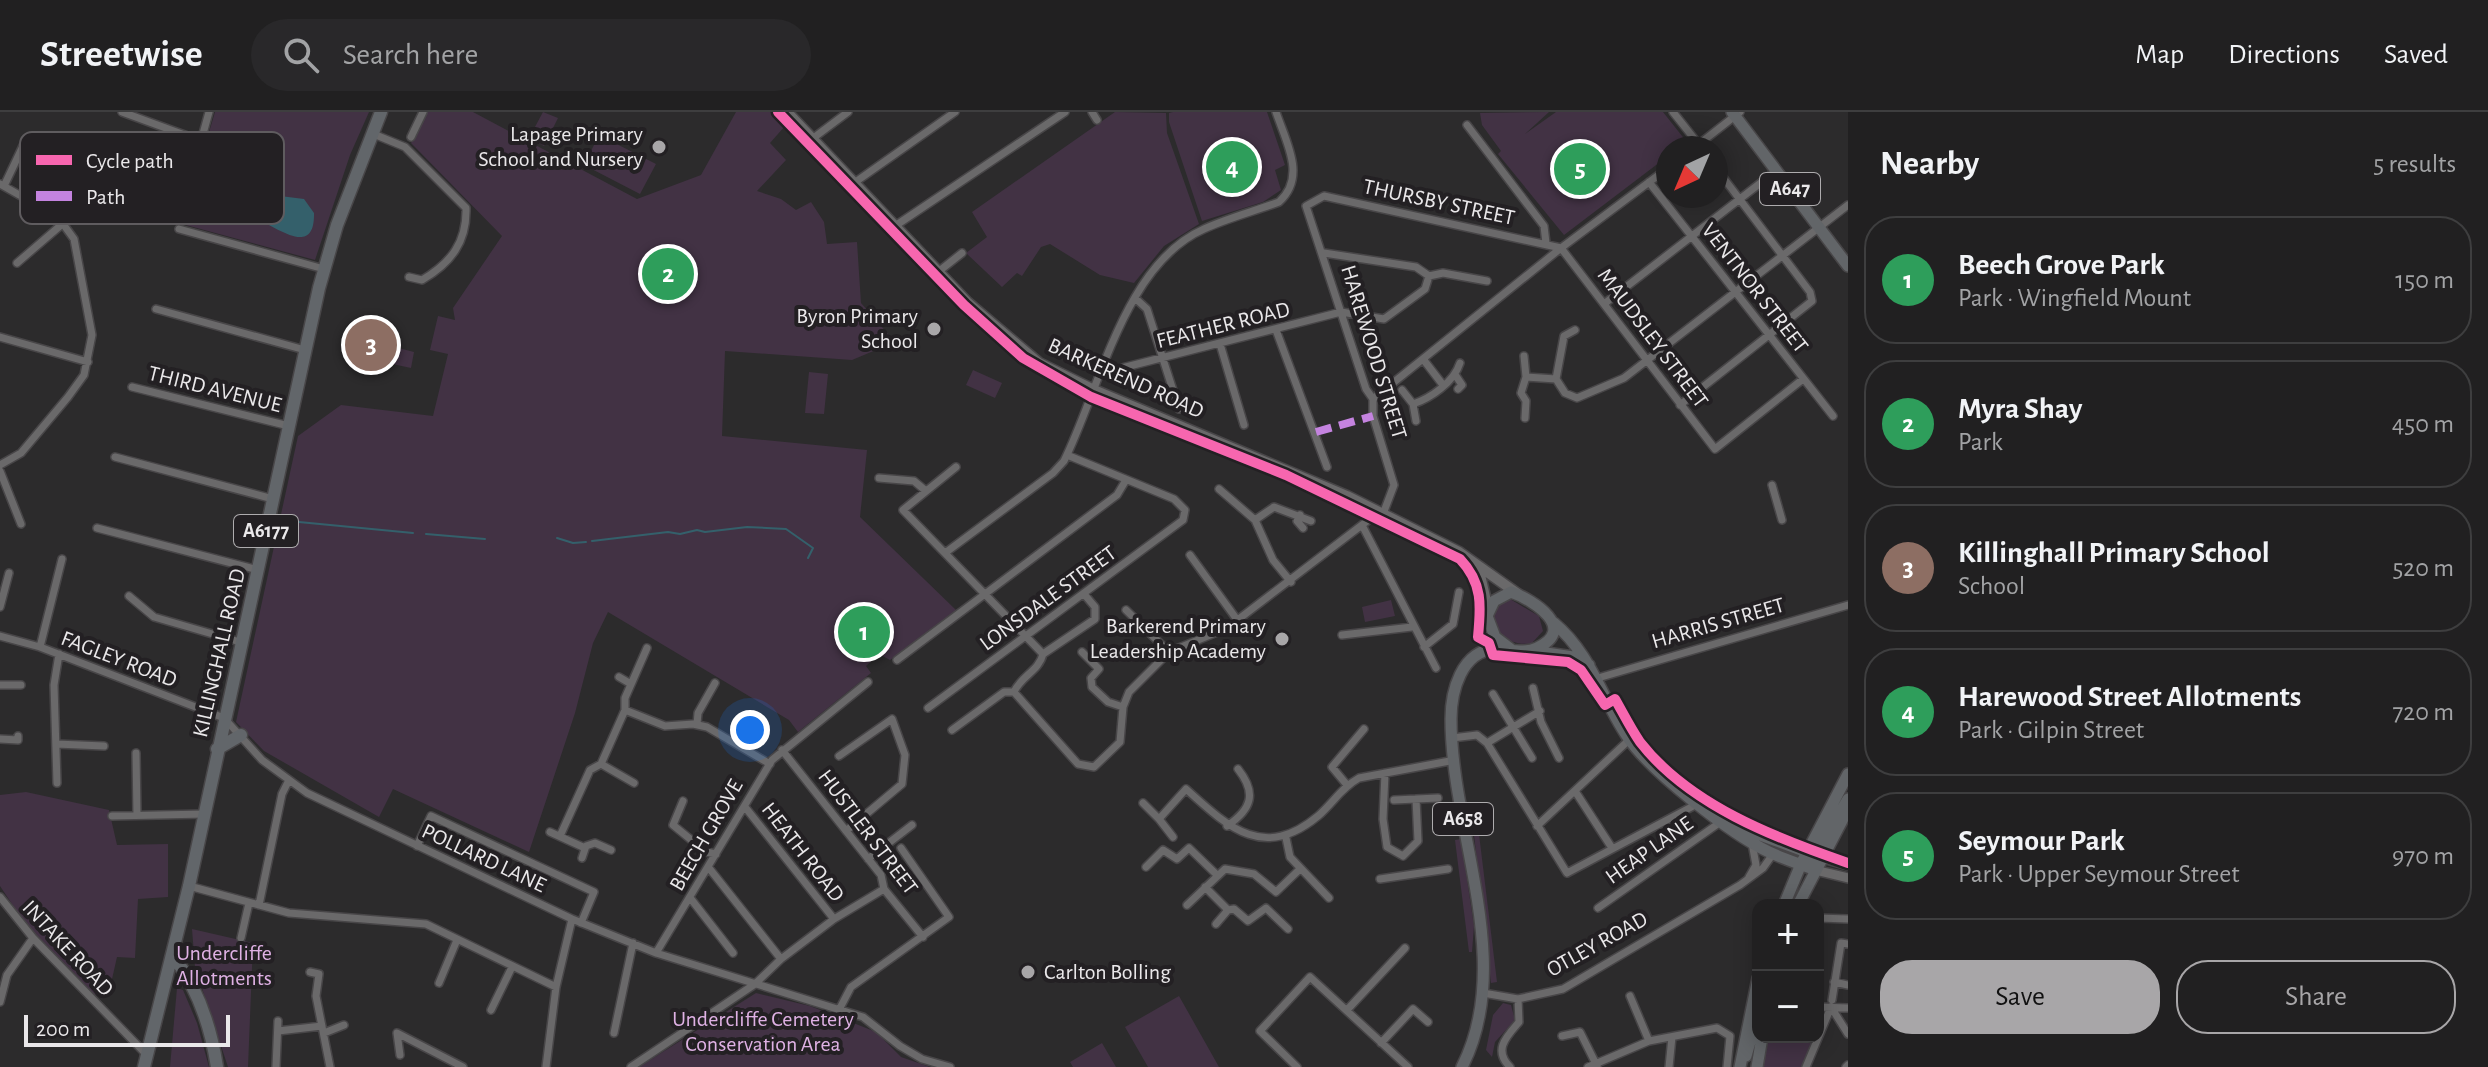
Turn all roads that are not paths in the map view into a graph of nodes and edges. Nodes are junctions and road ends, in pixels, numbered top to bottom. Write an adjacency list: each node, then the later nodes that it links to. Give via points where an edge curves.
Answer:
1 (122, 112): 15 (street)
2 (209, 112): 16 (street)
3 (381, 112): 17 (highway, KILLINGHALL ROAD / A6177)
4 (423, 112): 20 (street)
5 (787, 112): 21 (main road, BARKEREND ROAD)
6 (848, 112): 21 (street)
7 (955, 112): 26 (street)
8 (1065, 112): 34 (street)
9 (1092, 112): 13 (street)
10 (1276, 112): 51 (street, via 1294,184 1279,202 1204,229 1179,245 1160,261)
11 (1673, 112): 18 (street)
12 (1735, 113): 19 (street); 23 (main road, A647)
13 (1097, 120)
14 (1467, 125): 38 (street, via 1544,226)
15 (176, 132)
16 (203, 132)
17 (371, 133): 45 (highway, KILLINGHALL ROAD / A6177); 48 (street, via 405,147 466,208 467,227 443,268 422,280)
18 (1690, 136)
19 (1710, 136)
20 (411, 137)
21 (812, 139): 26 (main road, BARKEREND ROAD)
22 (20, 152): 28 (street)
23 (1776, 171): 30 (street); 35 (main road, A647)
24 (1656, 177): 25 (street)
25 (1649, 182): 37 (street, VENTNOR STREET); 39 (street)
26 (854, 183): 34 (main road, BARKEREND ROAD)
27 (1728, 184): 30 (street)
28 (2, 185): 29 (street)
29 (20, 195)
30 (1739, 199): 37 (street); 42 (street)
31 (1309, 203): 38 (street, THURSBY STREET, via 1324,196); 41 (street, HAREWOOD STREET, via 1309,218)
32 (1848, 205): 35 (street)
33 (64, 225): 43 (street); 65 (street, via 79,258 92,335)
34 (895, 226): 46 (main road, BARKEREND ROAD)
35 (1819, 228): 42 (street); 44 (main road, A647)
36 (179, 229): 45 (street)
37 (1692, 237): 50 (street, VENTNOR STREET); 52 (street)
38 (1546, 243): 39 (street, THURSBY STREET)
39 (1561, 248): 52 (street, MAUDSLEY STREET); 63 (street)
40 (962, 253): 46 (street)
41 (1324, 253): 47 (street, via 1416,267); 54 (street, HAREWOOD STREET)
42 (1783, 255): 50 (street); 57 (street, via 1812,301)
43 (17, 263)
44 (1848, 266)
45 (324, 269): 60 (highway, KILLINGHALL ROAD / A6177)
46 (938, 272): 75 (main road, BARKEREND ROAD, via 1004,337 1039,363)
47 (1429, 276): 49 (street, via 1443,273); 54 (street, via 1425,289 1384,319)
48 (409, 277)
49 (1487, 281)
50 (1736, 292): 57 (street, VENTNOR STREET); 64 (street)
51 (1135, 298): 62 (street, via 1147,309); 75 (street)
52 (1604, 304): 64 (street, MAUDSLEY STREET)
53 (156, 309): 60 (street)
54 (1341, 312): 55 (street, FEATHER ROAD); 77 (street, HAREWOOD STREET)
55 (1276, 330): 59 (street, FEATHER ROAD); 89 (street)
56 (1575, 330): 70 (street, via 1564,336)
57 (1769, 336): 71 (street, VENTNOR STREET); 79 (street)
58 (0, 337): 65 (street)
59 (1220, 344): 62 (street, FEATHER ROAD); 84 (street)
60 (305, 350): 85 (highway, KILLINGHALL ROAD / A6177)
61 (1524, 356): 69 (street)
62 (1163, 358): 67 (street, FEATHER ROAD); 80 (street)
63 (1423, 359): 72 (street); 77 (street)
64 (1647, 361): 70 (street, via 1586,396 1570,396); 79 (street, MAUDSLEY STREET)
65 (88, 362): 90 (street, via 52,419)
66 (1460, 363): 68 (street)
67 (1114, 370)
68 (1456, 376): 72 (street); 74 (street, via 1462,385)
69 (1526, 377): 70 (street); 82 (street, via 1521,393)
70 (1556, 379)
71 (1803, 379): 79 (street, MAUDSLEY STREET, via 1715,449); 81 (street, VENTNOR STREET)
72 (1443, 385): 78 (street)
73 (132, 387): 85 (street, THIRD AVENUE)
74 (1458, 389)
75 (1094, 390): 86 (street); 99 (main road, BARKEREND ROAD)
76 (1402, 390): 78 (street)
77 (1373, 399): 99 (street, HAREWOOD STREET, via 1373,416 1394,485)
78 (1413, 404): 83 (street)
79 (1680, 405)
80 (1179, 409)
81 (1833, 416)
82 (1525, 418)
83 (1416, 421)
84 (1244, 425)
85 (289, 426): 97 (highway, KILLINGHALL ROAD / A6177)
86 (1067, 455): 92 (street); 108 (street, via 1053,473)
87 (115, 457): 97 (street)
88 (956, 467): 95 (street)
89 (1327, 467)
90 (0, 468): 104 (street)
91 (879, 478): 95 (street, via 914,481)
92 (1126, 480): 116 (street, via 1117,495); 117 (street, LONSDALE STREET, via 1174,499 1185,514 1176,527)
93 (1772, 485): 102 (street)
94 (1219, 489): 98 (street)
95 (926, 491): 108 (street, via 903,510)
96 (1240, 491): 98 (street)
97 (273, 499): 112 (highway, KILLINGHALL ROAD / A6177)
98 (1233, 500): 101 (street)
99 (1381, 513): 105 (street); 111 (main road, BARKEREND ROAD)
100 (1300, 515): 101 (street, via 1274,507); 103 (street); 107 (street, via 1297,521)
101 (1255, 520): 114 (street, via 1273,560)
102 (1782, 520)
103 (1311, 521)
104 (21, 524)
105 (1363, 527): 114 (street); 126 (street)
106 (97, 528): 112 (street)
107 (1303, 528)
108 (945, 553): 116 (street)
109 (1190, 555): 124 (street)
110 (62, 559): 131 (street)
111 (1471, 561): 118 (main road, BARKEREND ROAD); 123 (main road, via 1481,579)
112 (258, 570): 130 (highway, KILLINGHALL ROAD / A6177)
113 (9, 573): 121 (street)
114 (1291, 582): 124 (street)
115 (1459, 592): 132 (street, via 1453,624)
116 (985, 594): 129 (street); 141 (street)
117 (1084, 594): 129 (street, LONSDALE STREET); 140 (street, via 1095,607 1095,619)
118 (1520, 595): 123 (main road, via 1504,593); 125 (main road)
119 (129, 596): 130 (street, via 154,617)
120 (1848, 605): 145 (street, HARRIS STREET)
121 (0, 607)
122 (1126, 610): 137 (street)
123 (1487, 613): 134 (main road, via 1495,637); 138 (main road, A658)
124 (1238, 621): 137 (street)
125 (1554, 623): 135 (main road, via 1547,640); 142 (main road)
126 (1412, 627): 127 (street); 132 (street)
127 (1342, 635)
128 (0, 636): 131 (street, FAGLEY ROAD)
129 (1025, 636): 140 (street); 157 (street, LONSDALE STREET)
130 (240, 642): 160 (highway, KILLINGHALL ROAD / A6177)
131 (40, 647): 139 (street, FAGLEY ROAD)
132 (1424, 647): 143 (street)
133 (647, 648): 148 (street)
134 (1512, 650): 135 (main road); 138 (main road)
135 (1529, 650): 142 (main road, via 1573,657)
136 (1082, 652): 156 (street, via 1102,672 1091,678 1092,687)
137 (1169, 652): 156 (street, via 1129,692)
138 (1479, 653): 167 (main road, A658, via 1452,690)
139 (59, 654): 160 (street, FAGLEY ROAD); 171 (street)
140 (1043, 654): 152 (street)
141 (897, 660)
142 (1589, 666): 145 (main road)
143 (1436, 668)
144 (619, 677): 148 (street)
145 (1598, 678): 169 (main road)
146 (868, 682): 174 (street, BEECH GROVE)
147 (715, 683): 154 (street)
148 (631, 684): 158 (street)
149 (0, 685): 150 (street)
150 (21, 685)
151 (1533, 688): 159 (street)
152 (1014, 692): 156 (street, via 1071,757 1089,768 1120,742); 164 (street, via 1004,692)
153 (1493, 694): 162 (street)
154 (707, 696): 155 (street); 161 (street)
155 (716, 701)
156 (1123, 707)
157 (928, 708)
158 (625, 710): 161 (street, via 665,726); 180 (street)
159 (1540, 711): 162 (street); 178 (street)
160 (224, 718): 165 (street, POLLARD LANE); 173 (highway, KILLINGHALL ROAD / A6177)
161 (697, 724): 181 (street)
162 (1513, 726): 170 (street); 177 (street)
163 (1364, 729): 188 (street, via 1332,767)
164 (952, 730)
165 (241, 735): 173 (highway); 185 (street, POLLARD LANE)
166 (18, 736): 168 (street)
167 (1452, 738): 170 (street, via 1477,735); 179 (main road, A658)
168 (0, 739)
169 (1629, 740): 189 (street); 196 (main road)
170 (1487, 743): 206 (street)
171 (56, 744): 172 (street); 186 (street)
172 (104, 746)
173 (217, 749): 199 (highway, KILLINGHALL ROAD / A6177)
174 (782, 750): 181 (street, BEECH GROVE); 207 (street, HUSTLER STREET)
175 (136, 753): 200 (street)
176 (839, 756): 207 (street, via 892,719 905,755 902,784)
177 (1532, 758)
178 (1559, 758)
179 (1455, 760): 183 (street); 273 (main road, A658)
180 (601, 764): 187 (street); 209 (street, via 590,770)
181 (770, 764): 197 (street, BEECH GROVE)
182 (1238, 769): 205 (street, via 1248,783 1250,804)
183 (1385, 773): 188 (street); 221 (street, via 1387,847)
184 (1848, 774): 220 (main road)
185 (289, 780): 213 (street, POLLARD LANE); 245 (street)
186 (57, 783)
187 (634, 783)
188 (1347, 785): 211 (street, via 1319,815)
189 (1575, 791): 206 (street); 216 (street)
190 (1438, 798): 191 (street)
191 (1416, 799): 193 (street); 221 (street, via 1418,841)
192 (1848, 799): 220 (main road)
193 (1394, 800)
194 (683, 801): 218 (street, via 673,825)
195 (1143, 803): 202 (street)
196 (1699, 803): 203 (main road); 216 (street)
197 (745, 807): 218 (street, BEECH GROVE); 250 (street, HEATH ROAD)
198 (1848, 809): 220 (main road)
199 (205, 814): 200 (street); 236 (highway, KILLINGHALL ROAD / A6177)
200 (137, 815): 201 (street)
201 (112, 816)
202 (1159, 819): 205 (street, via 1186,789); 210 (street)
203 (1722, 821): 212 (main road); 220 (main road); 247 (street, HEAP LANE)
204 (912, 825): 223 (street)
205 (1227, 826): 211 (street, via 1256,838)
206 (1537, 826): 216 (street, via 1567,873)
207 (846, 831): 223 (street, HUSTLER STREET)
208 (550, 832): 209 (street)
209 (560, 836): 214 (street)
210 (1173, 837)
211 (1286, 838): 228 (street, via 1290,857)
212 (1751, 842): 219 (main road); 235 (street, via 1756,865)
213 (417, 846): 252 (street, POLLARD LANE); 252 (street, via 431,816 496,844 594,892)
214 (585, 848): 217 (street, via 595,843); 222 (street)
215 (901, 848): 255 (street, via 949,917)
216 (1612, 848)
217 (611, 850)
218 (716, 854): 227 (street, BEECH GROVE)
219 (1773, 854): 224 (main road); 235 (street, OTLEY ROAD)
220 (1815, 855): 224 (main road); 225 (street); 230 (main road)
221 (1403, 856): 232 (street)
222 (582, 858)
223 (868, 859): 238 (street, HUSTLER STREET)
224 (1801, 864): 230 (main road); 242 (main road)
225 (1848, 865)
226 (1146, 867): 231 (street, via 1163,850 1177,859 1189,848)
227 (709, 868): 241 (street, BEECH GROVE); 265 (street)
228 (1300, 869): 231 (street, via 1276,892 1256,877 1225,869); 240 (street)
229 (1448, 869): 232 (street)
230 (1815, 870): 233 (street); 243 (main road)
231 (1217, 875): 237 (street)
232 (1406, 875): 234 (street)
233 (1848, 878)
234 (1380, 879)
235 (1748, 879): 275 (street, OTLEY ROAD, via 1573,983)
236 (189, 886): 244 (street); 264 (highway, KILLINGHALL ROAD / A6177)
237 (1205, 887): 246 (street); 248 (street)
238 (884, 889): 250 (street); 255 (street, HUSTLER STREET)
239 (0, 897): 256 (street, INTAKE ROAD)
240 (1329, 898)
241 (691, 899): 262 (street, BEECH GROVE); 263 (street)
242 (1786, 899)
243 (1801, 899)
244 (249, 903): 245 (street); 257 (street)
245 (259, 905): 258 (street, via 289,913 426,924)
246 (1187, 905)
247 (1598, 908)
248 (1228, 910): 253 (street); 254 (street, via 1248,921 1266,908)
249 (1824, 918): 251 (street)
250 (834, 919): 265 (street)
251 (1848, 919)
252 (576, 921): 259 (street, POLLARD LANE); 272 (street)
253 (1216, 924)
254 (1288, 929)
255 (923, 937): 279 (street, via 851,987)
256 (33, 938): 276 (street, via 7,975); 298 (street, INTAKE ROAD)
257 (241, 938)
258 (457, 940): 266 (street); 269 (street)
259 (633, 943): 262 (street, POLLARD LANE); 289 (street)
260 (1848, 944): 268 (street, via 1841,943)
261 (1405, 948): 283 (street)
262 (656, 953): 270 (street, POLLARD LANE)
263 (733, 953)
264 (173, 956): 298 (highway, KILLINGHALL ROAD); 300 (highway, via 203,1010)
265 (781, 959): 270 (street)
266 (512, 967): 272 (street); 282 (street)
267 (310, 972): 287 (street, via 319,974 316,996)
268 (1834, 982): 271 (street); 277 (street)
269 (439, 983)
270 (755, 984): 279 (street, POLLARD LANE); 305 (street)
271 (1848, 985)
272 (556, 987): 304 (street)
273 (1483, 993): 275 (street, OTLEY ROAD); 309 (main road, A658, via 1481,1015)
274 (1630, 996): 293 (street)
275 (1518, 999): 310 (street, via 1519,1022 1501,1051)
276 (0, 1002)
277 (1832, 1003): 278 (street); 281 (street); 290 (street); 316 (street)
278 (1824, 1005)
279 (840, 1008): 306 (street, POLLARD LANE, via 868,1019 922,1059)
280 (1752, 1008): 314 (main road)
281 (1848, 1008)
282 (491, 1010)
283 (1347, 1010): 294 (street); 307 (street, via 1310,977 1260,1031)
284 (278, 1021): 288 (street)
285 (1428, 1022): 294 (street, via 1413,1009)
286 (344, 1025): 287 (street)
287 (323, 1029): 288 (street); 302 (street)
288 (278, 1031): 301 (street)
289 (614, 1033)
290 (1848, 1034)
291 (1562, 1036): 299 (street, via 1580,1032)
292 (1672, 1037): 293 (street); 312 (street); 313 (street, via 1717,1028 1730,1036)
293 (1649, 1041): 299 (street)
294 (1381, 1043): 308 (street)
295 (1752, 1043): 314 (main road)
296 (1761, 1043): 315 (main road)
297 (400, 1055): 303 (street, via 397,1033)
298 (146, 1061)
299 (1597, 1066): 311 (street)
300 (217, 1067)
301 (276, 1067)
302 (330, 1067)
303 (463, 1067)
304 (546, 1067)
305 (631, 1067)
306 (950, 1067)
307 (1297, 1067)
308 (1408, 1067)
309 (1462, 1067)
310 (1510, 1067)
311 (1588, 1067)
312 (1669, 1067)
313 (1727, 1067)
314 (1740, 1067)
315 (1757, 1067)
316 (1806, 1067)

